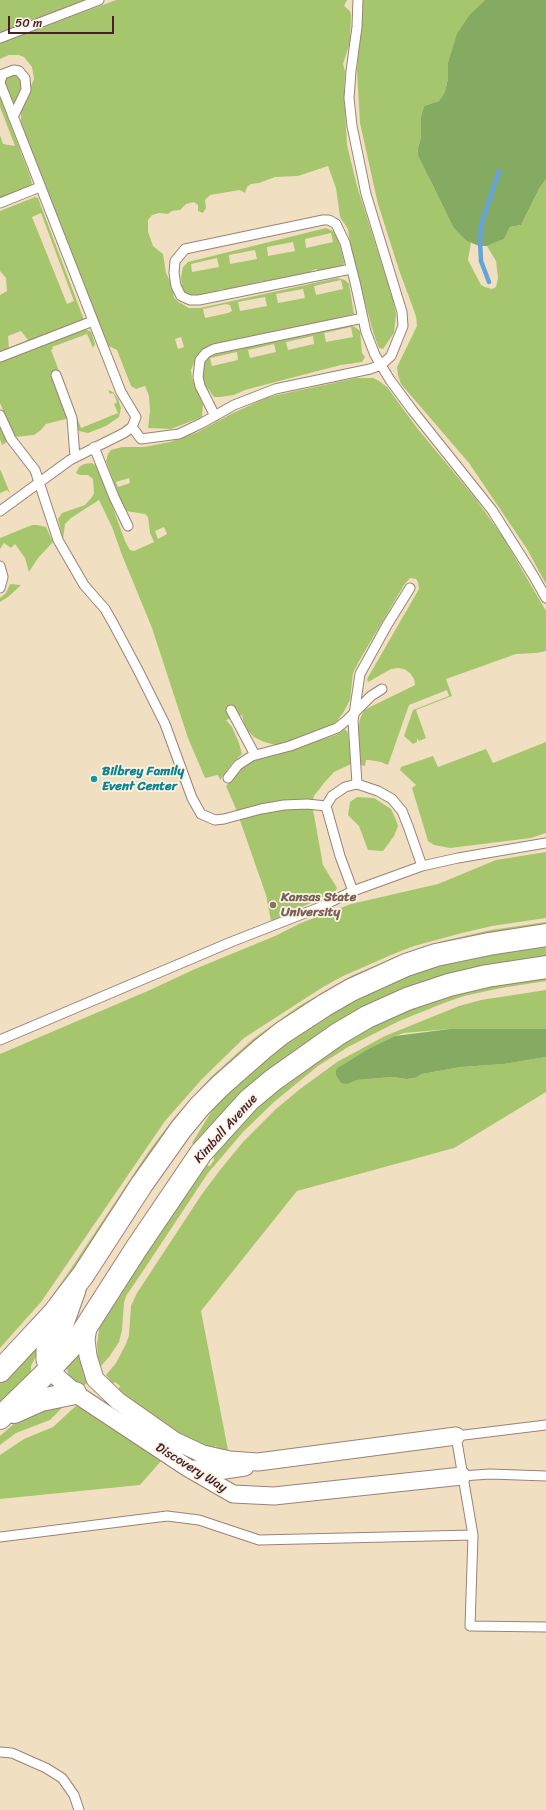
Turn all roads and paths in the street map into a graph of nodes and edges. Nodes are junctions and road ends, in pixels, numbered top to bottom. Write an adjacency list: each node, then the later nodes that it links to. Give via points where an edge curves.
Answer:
1 (99, 0): 3 (lane)
2 (358, 0): 12 (lane, via 351,71 352,126 366,194 397,292 404,326 391,356)
3 (0, 38)
4 (0, 83): 5 (lane); 5 (lane, via 3,74 14,70 26,78 26,90)
5 (13, 117): 6 (lane)
6 (40, 187): 7 (lane); 10 (lane)
7 (0, 203)
8 (351, 269): 8 (lane, via 199,300 181,296 174,273 175,261 185,249 322,220 336,224 341,230); 9 (lane)
9 (363, 318): 12 (lane, via 370,343); 15 (lane, via 214,348 206,353 200,360 198,377)
10 (93, 321): 11 (lane); 16 (lane, via 122,392 136,417)
11 (0, 357)
12 (381, 365): 15 (lane, via 275,389 234,405); 25 (lane, via 413,411 492,510)
13 (56, 376): 18 (lane, via 72,418)
14 (0, 415): 19 (lane, via 11,439 28,460)
15 (215, 416): 16 (lane, via 179,434 152,439 142,439)
16 (132, 427): 17 (lane, via 110,441)
17 (94, 447): 18 (lane); 21 (lane)
18 (75, 457): 19 (lane)
19 (40, 482): 20 (lane); 32 (lane, via 58,540 84,585 110,618 138,670 165,724 192,798 201,814 214,820 224,820 284,805)
20 (0, 511)
21 (128, 526)
22 (0, 566): 23 (lane, via 3,577)
23 (0, 588)
24 (410, 588): 28 (lane, via 364,664 357,686)
25 (546, 598)
26 (382, 689): 28 (lane)
27 (231, 710): 29 (lane)
28 (354, 713): 29 (lane, via 324,734); 31 (lane)
29 (255, 755): 30 (lane, via 243,761)
30 (228, 778)
31 (357, 784): 32 (lane, via 345,787 332,796); 34 (lane, via 392,799 402,811)
32 (326, 806): 35 (lane)
33 (546, 843): 34 (lane)
34 (422, 866): 35 (lane)
35 (353, 891): 38 (lane)
36 (546, 936): 39 (main road, via 489,944 436,955 406,965 351,990 282,1033 243,1064 186,1124 142,1184)
37 (546, 967): 40 (main road, Kimball Avenue, via 486,976 407,999 367,1017 338,1034 273,1080 249,1100 201,1153)
38 (0, 1040)
39 (83, 1275): 41 (street, via 64,1327 45,1350 45,1360); 42 (main road, via 54,1313)
40 (90, 1318): 41 (main road, Kimball Avenue, via 79,1338); 47 (street, Discovery Way, via 86,1339 95,1379 118,1401 176,1441 203,1454 230,1460)
41 (50, 1370): 43 (street, Discovery Way); 44 (main road, Kimball Avenue)
42 (0, 1371)
43 (75, 1393): 44 (main road, via 38,1401); 48 (street, Discovery Way)
44 (0, 1418)
45 (546, 1425): 46 (lane)
46 (456, 1436): 47 (street, Discovery Way); 49 (lane)
47 (258, 1462): 48 (street, via 242,1468 218,1471)
48 (188, 1468): 49 (street, Discovery Way, via 233,1494 274,1496)
49 (462, 1476): 50 (lane); 51 (lane)
50 (546, 1476)
51 (473, 1535): 52 (lane, via 259,1540 199,1520 167,1516); 53 (lane, via 470,1626)
52 (0, 1537)
53 (546, 1627)
54 (0, 1752): 55 (lane, via 12,1753 62,1778 74,1795)
55 (79, 1810)

